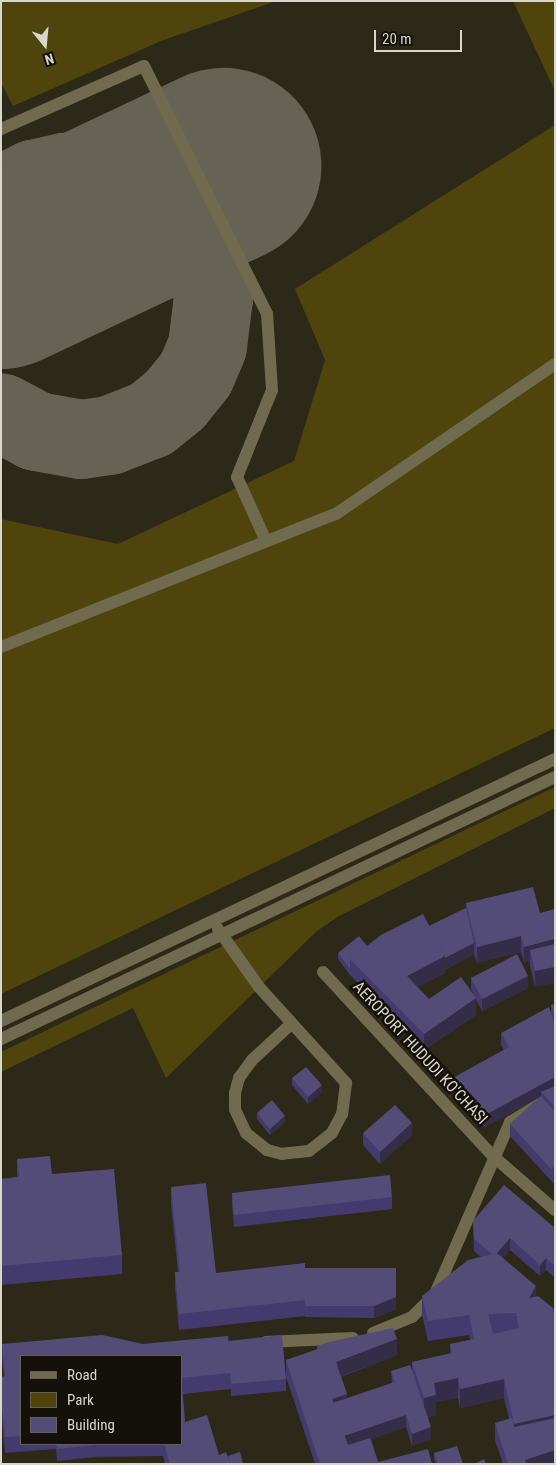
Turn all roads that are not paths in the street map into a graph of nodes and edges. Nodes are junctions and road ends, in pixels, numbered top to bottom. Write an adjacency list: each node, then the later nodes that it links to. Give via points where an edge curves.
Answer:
1 (1, 129): 3 (street, via 144,66 267,314 272,390 237,477)
2 (555, 364): 3 (street, via 336,514)
3 (266, 542): 4 (street)
4 (1, 647)
5 (555, 759): 7 (street)
6 (555, 777): 8 (street)
7 (214, 920): 8 (street); 10 (street)
8 (221, 935): 11 (street); 12 (street)
9 (323, 972): 14 (street, AEROPORT HUDUDI KO'CHASI)
10 (1, 1021)
11 (291, 1024): 11 (street, via 346,1082 342,1114 332,1133 309,1150 282,1154 267,1150 246,1133 235,1109 235,1093 239,1078 252,1060)
12 (1, 1040)
13 (555, 1095): 14 (street, via 510,1122)
14 (493, 1156): 15 (street, AEROPORT HUDUDI KO'CHASI); 16 (street, via 435,1294 412,1317 385,1331 346,1340)
15 (555, 1210)
16 (257, 1342)

